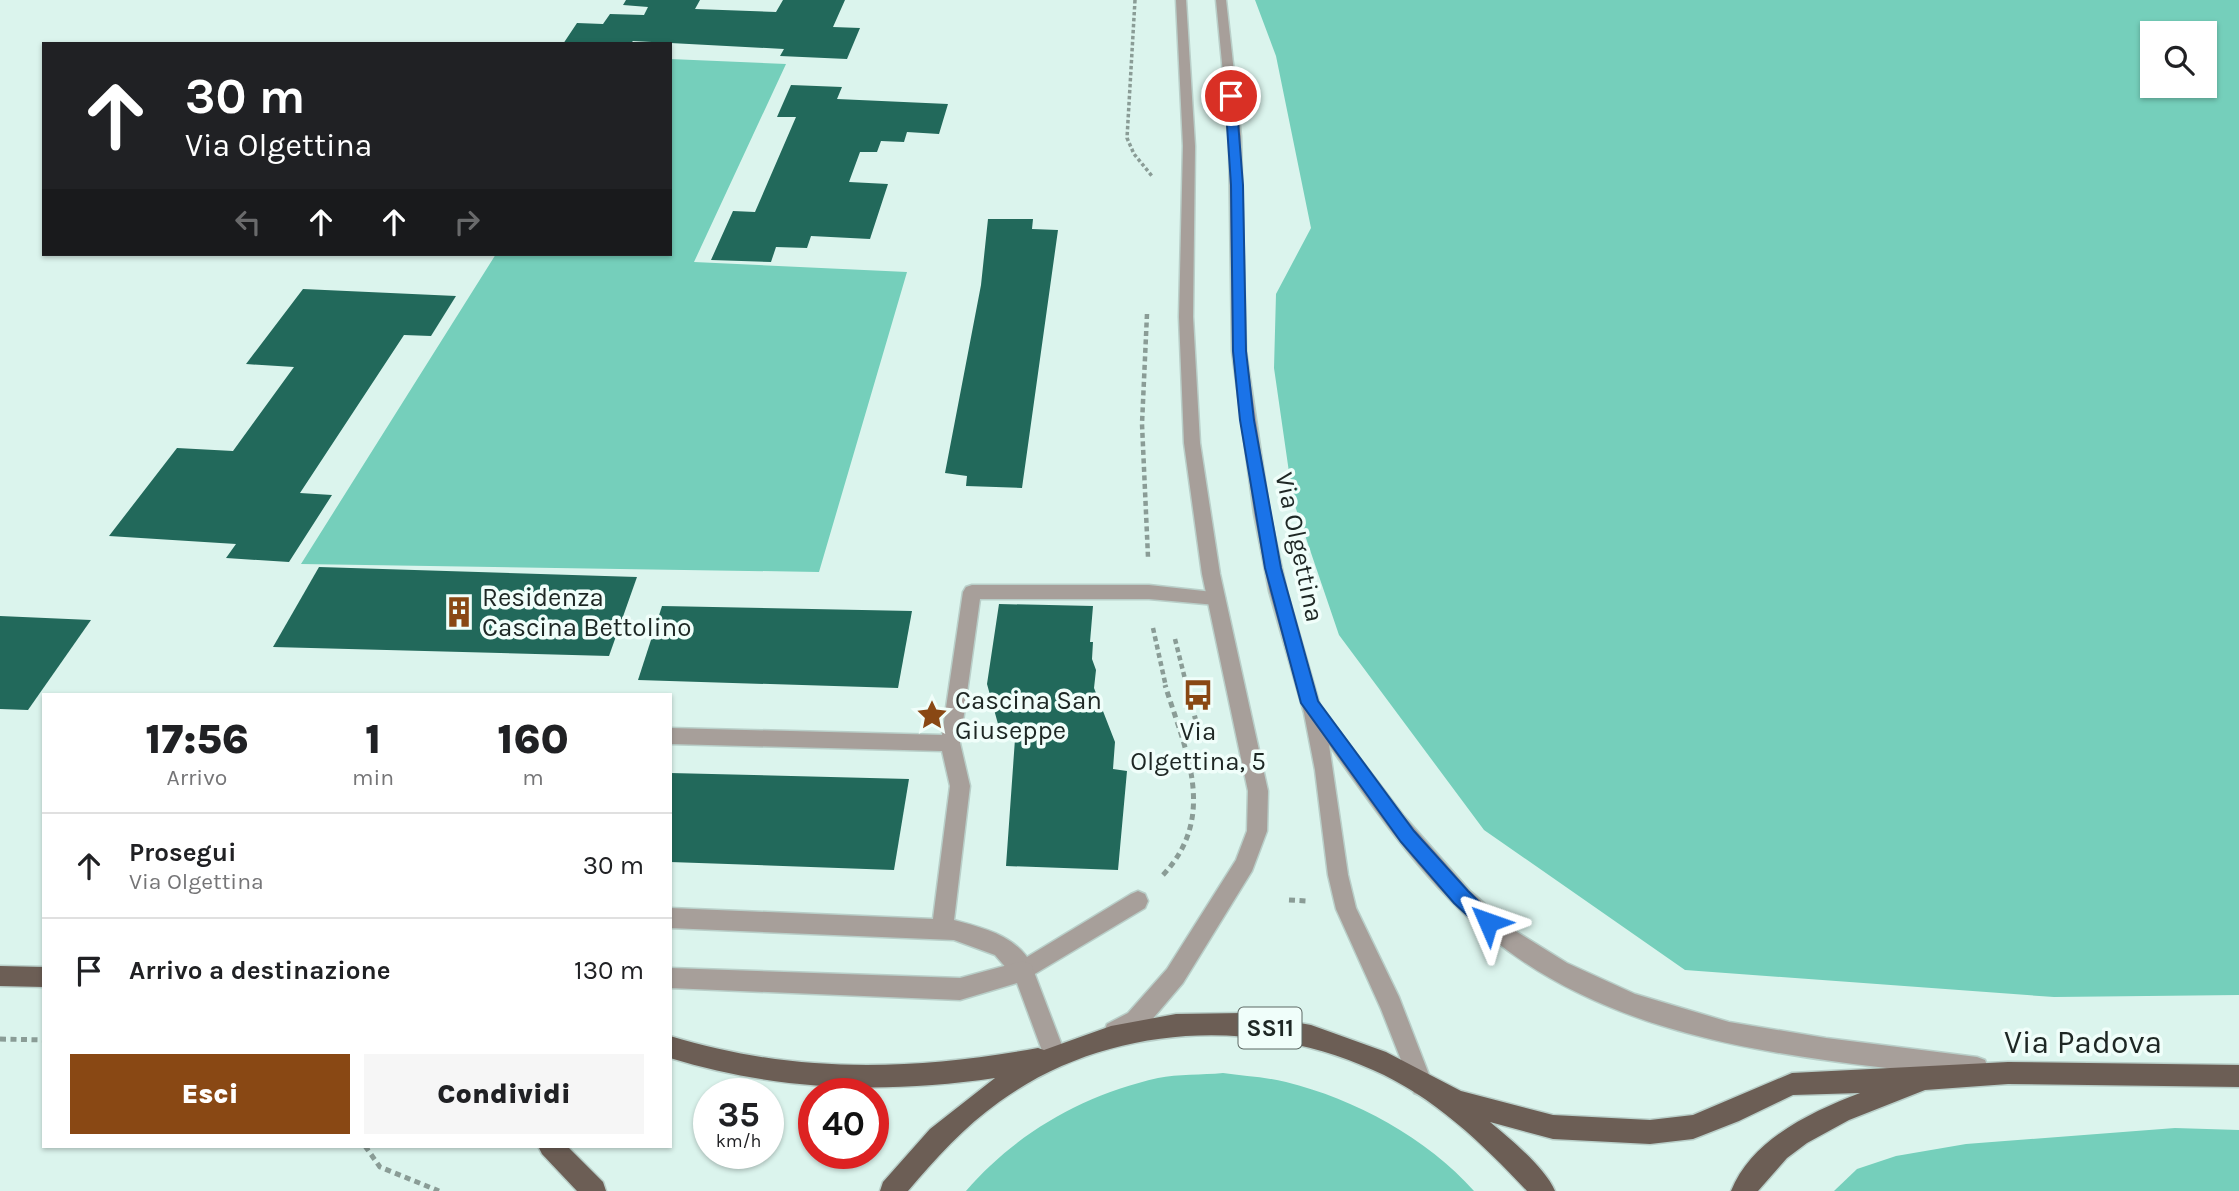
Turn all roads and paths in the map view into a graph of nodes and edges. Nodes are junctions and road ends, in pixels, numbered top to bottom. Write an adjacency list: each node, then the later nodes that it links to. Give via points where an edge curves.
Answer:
1 (1135, 0): 4 (path, via 1126,138)
2 (1181, 0): 7 (street, via 1190,166 1187,379 1198,491)
3 (1221, 0): 9 (street, Via Olgettina, via 1235,143 1237,292 1247,420 1273,568)
4 (1154, 178)
5 (1148, 301): 6 (path, via 1142,424)
6 (1149, 592): 7 (street); 12 (street, via 971,592); 13 (path, via 1154,638 1193,782 1193,826 1173,864)
7 (1216, 598): 20 (street, via 1256,778 1257,831 1245,864 1175,976 1136,1021)
8 (1175, 639): 11 (path)
9 (1310, 703): 25 (street, via 1407,836 1454,889 1506,937 1561,972 1659,1016 1730,1035); 28 (street, Via Olgettina, via 1346,909)
10 (672, 736): 12 (street)
11 (1201, 742)
12 (950, 743): 15 (street, via 960,786)
13 (1138, 901): 16 (street)
14 (672, 918): 15 (street)
15 (942, 928): 16 (street, via 997,944 1018,959)
16 (1023, 971): 19 (street, via 960,989); 24 (street)
17 (0, 976): 18 (main road)
18 (42, 977)
19 (672, 978)
20 (1107, 1036): 24 (main road, SS11); 28 (main road, SS11, via 1198,1021 1243,1023 1334,1043)
21 (0, 1039): 22 (path)
22 (42, 1040)
23 (672, 1048): 24 (main road, SS11, via 729,1064 815,1075 898,1077 971,1072)
24 (1055, 1056): 33 (main road, SS11, via 1001,1086 951,1125)
25 (2008, 1073): 26 (main road, Via Padova); 27 (main road, Via Padova)
26 (2239, 1076)
27 (1927, 1079): 28 (main road, Via Padova, via 1792,1084 1703,1123 1650,1132 1553,1127 1458,1102); 35 (main road, Via Padova, via 1808,1126 1762,1165)
28 (1422, 1085): 34 (main road, SS11, via 1466,1116)
29 (366, 1148): 31 (path, via 380,1167)
30 (552, 1148): 32 (main road)
31 (439, 1191)
32 (594, 1191)
33 (892, 1191)
34 (1543, 1191)
35 (1743, 1191)

